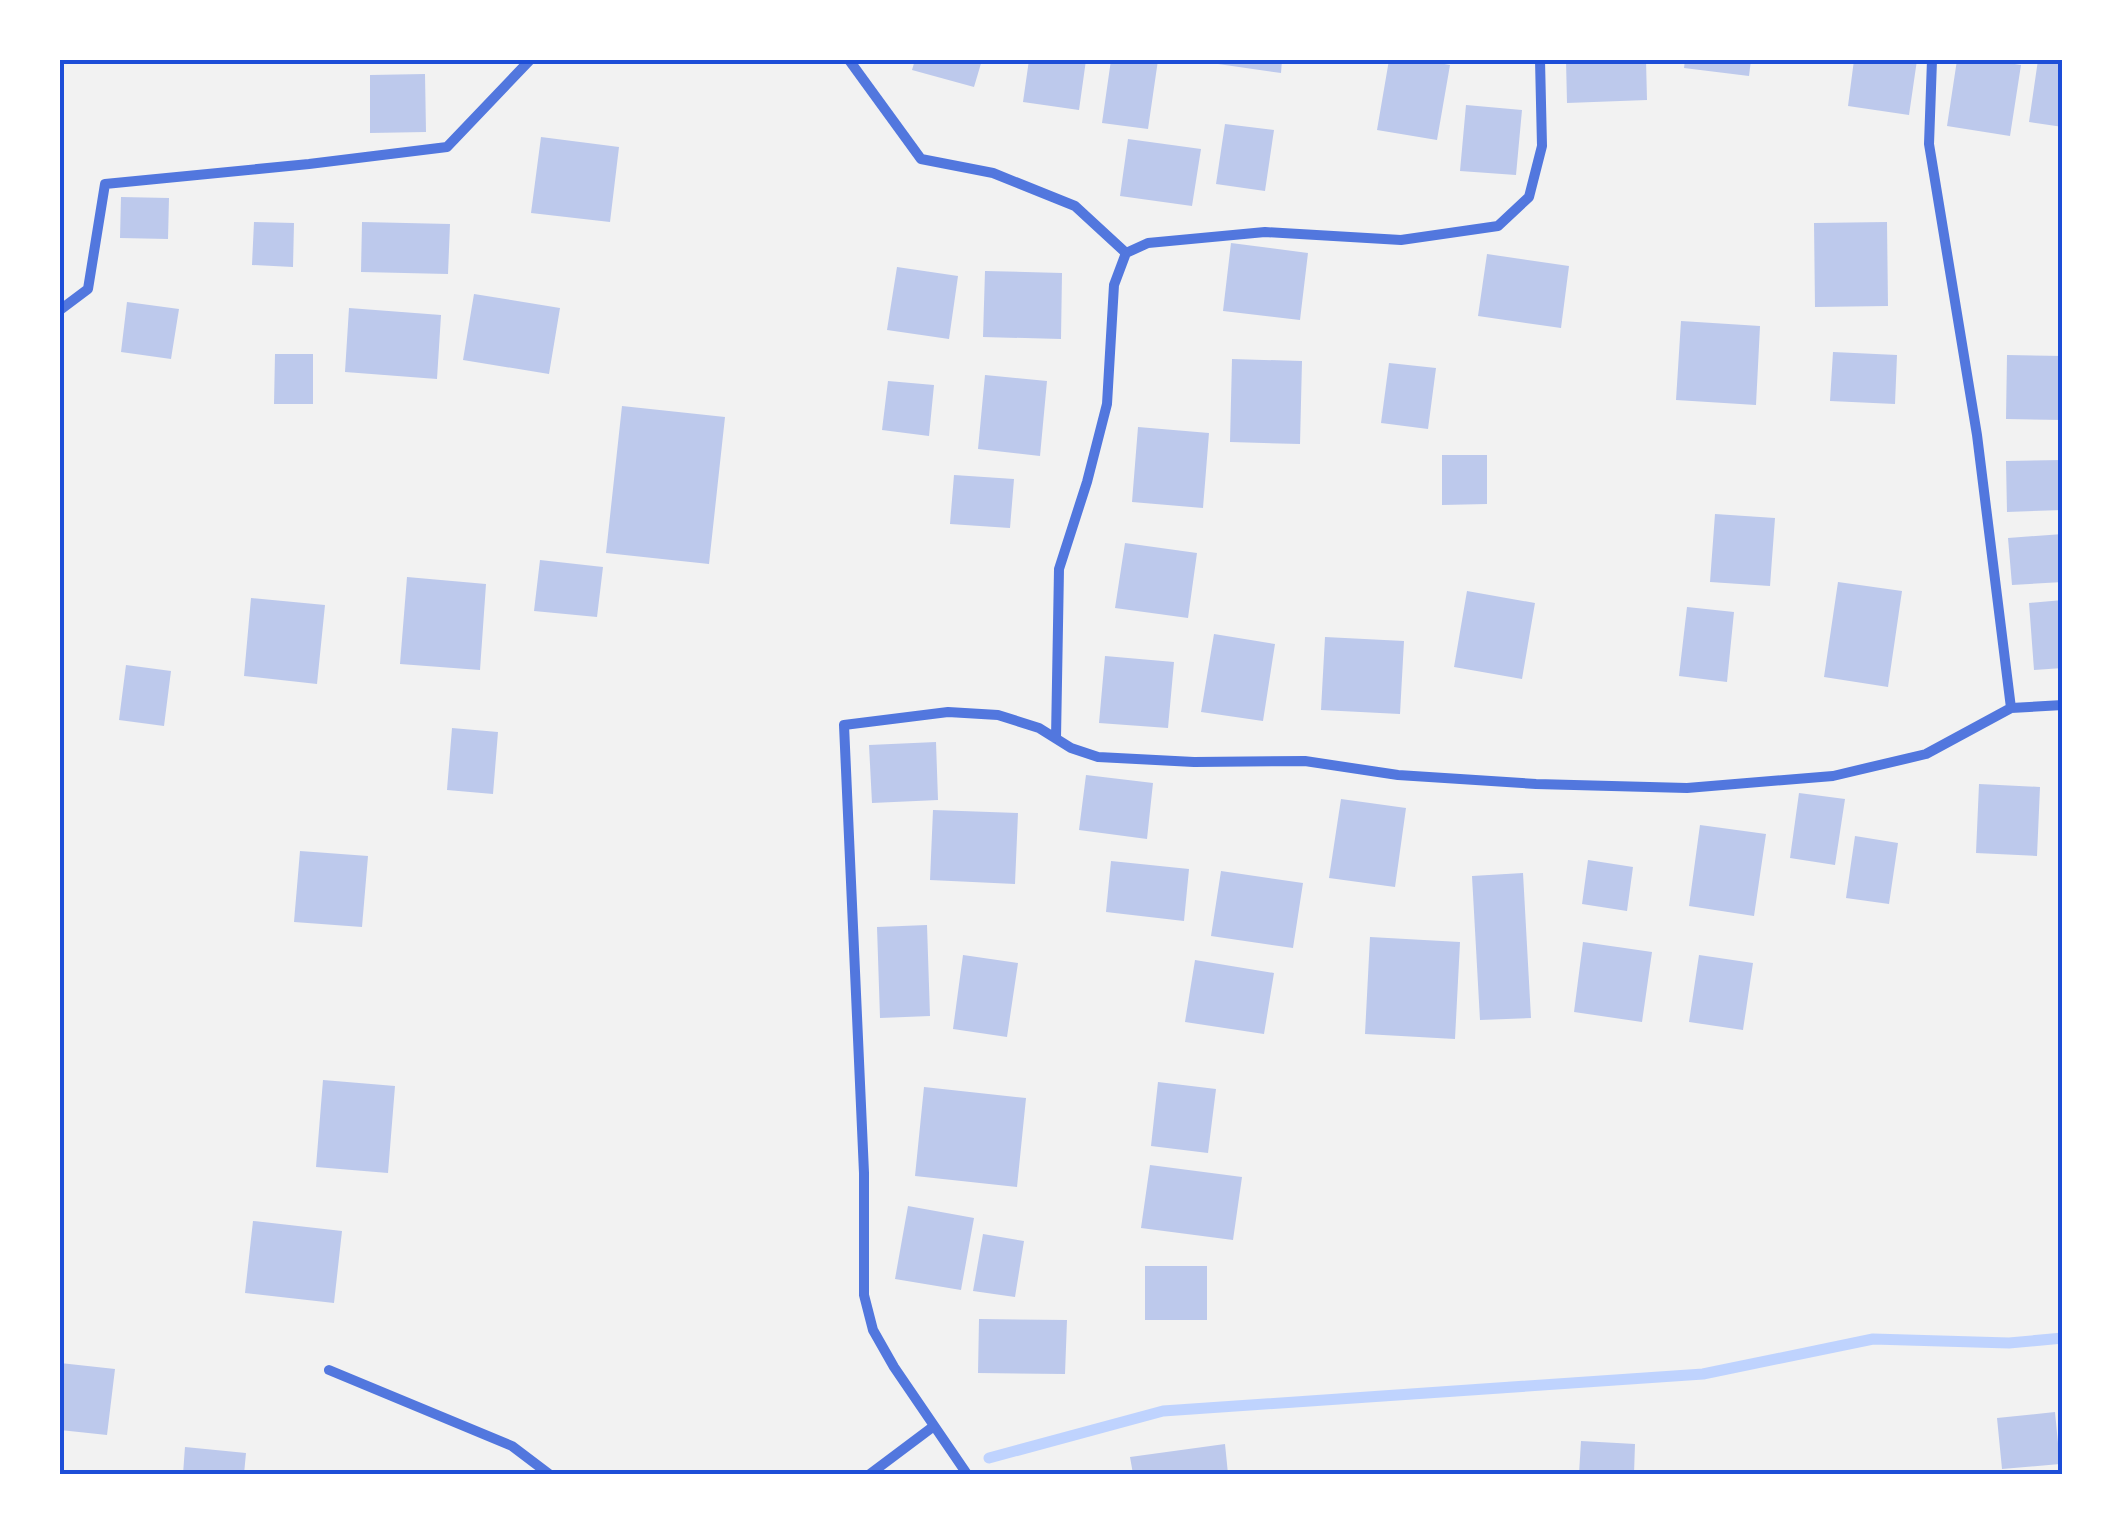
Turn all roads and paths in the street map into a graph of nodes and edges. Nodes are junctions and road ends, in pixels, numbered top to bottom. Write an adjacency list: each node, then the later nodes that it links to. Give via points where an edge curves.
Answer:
1 (530, 60): 6 (street, via 447,147 105,184 88,289)
2 (849, 60): 5 (street, via 920,159 992,173 1075,206)
3 (1540, 60): 5 (street, via 1542,146 1530,197 1498,226 1401,240 1265,232 1148,243)
4 (1932, 60): 8 (street, via 1929,144 1977,435)
5 (1126, 252): 9 (street, via 1114,286 1107,404 1059,569)
6 (60, 310)
7 (2063, 705): 8 (street)
8 (2011, 708): 9 (street, via 1926,754 1833,776 1686,788 1418,776 1306,761 1098,756)
9 (1056, 738): 11 (street, via 998,715 948,712 844,725 864,1295 872,1330)
10 (329, 1370): 12 (street, via 512,1446)
11 (934, 1426): 13 (street); 14 (street)
12 (548, 1474)
13 (870, 1474)
14 (967, 1474)

